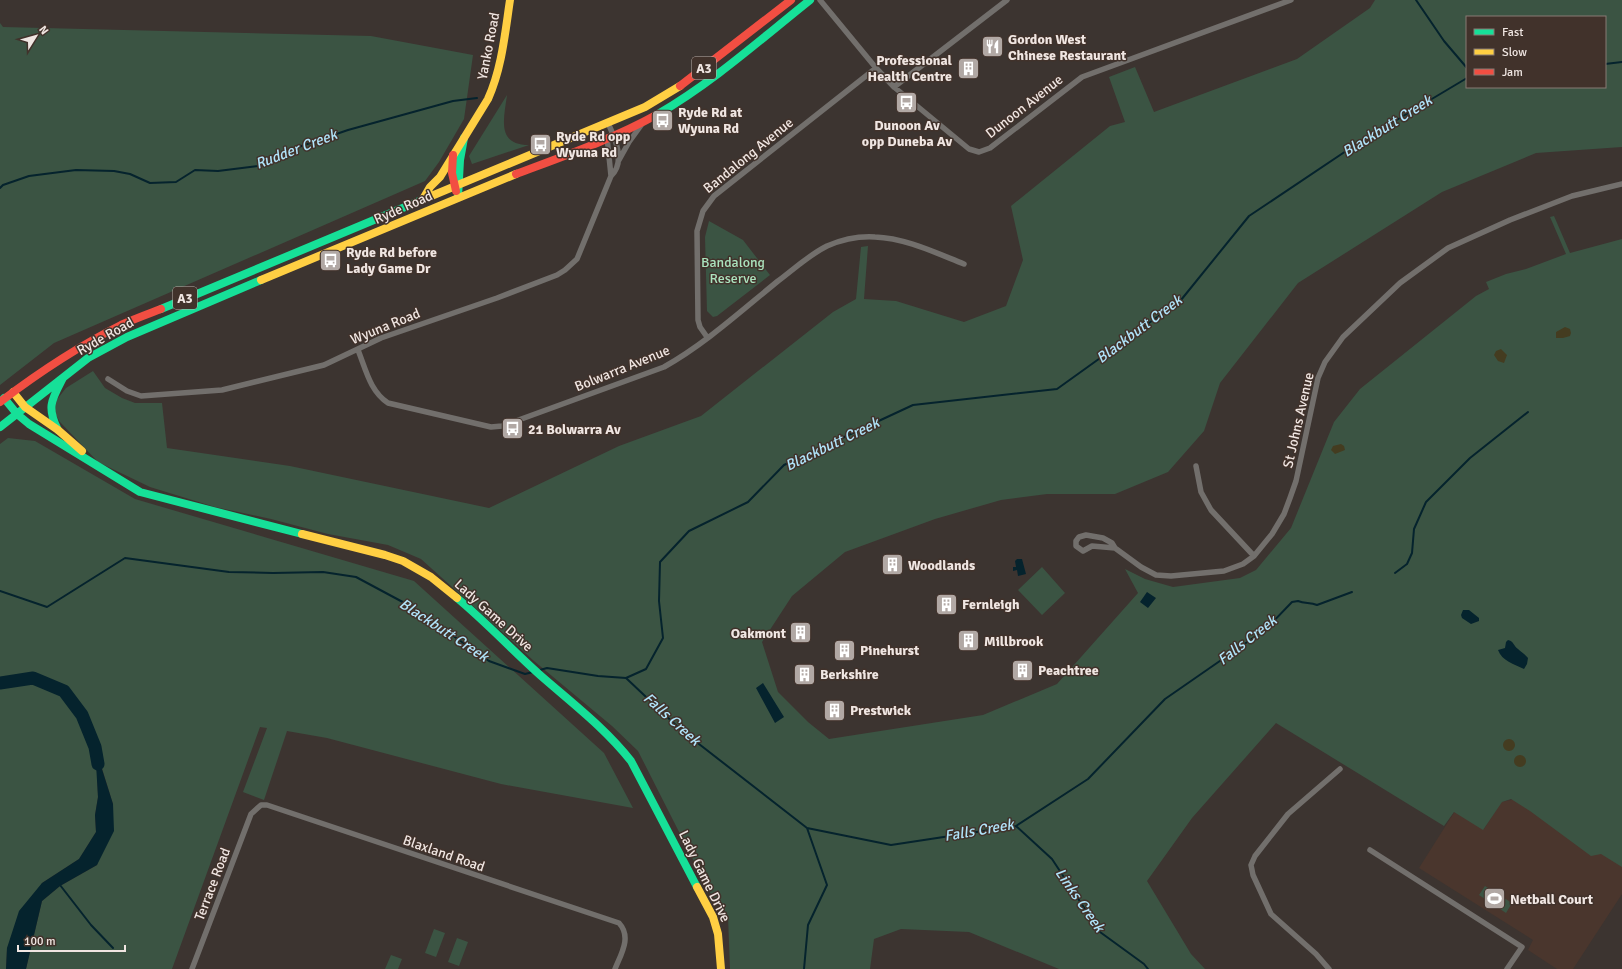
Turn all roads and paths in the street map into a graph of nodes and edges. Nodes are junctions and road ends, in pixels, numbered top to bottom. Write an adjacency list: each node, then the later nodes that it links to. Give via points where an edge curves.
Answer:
1 (510, 0): 12 (main road, Yanko Road, via 501,58 493,88)
2 (790, 0): 10 (main road, Ryde Road / A3, via 685,83 645,107)
3 (810, 0): 9 (main road, Ryde Road / A3, via 701,86)
4 (820, 0): 7 (street, Dunoon Avenue)
5 (1007, 0): 8 (street)
6 (1291, 0): 8 (street, Dunoon Avenue, via 1082,77 984,151 969,149)
7 (876, 68): 8 (street, Dunoon Avenue); 21 (street, Bandalong Avenue, via 714,196 705,207 697,231 698,320)
8 (894, 87)
9 (643, 122): 11 (main road, Ryde Road / A3); 14 (street, Wyuna Road)
10 (608, 123): 11 (street, Wyuna Road); 16 (main road, Ryde Road / A3)
11 (610, 137): 14 (street, Wyuna Road, via 616,140); 15 (street, Wyuna Road); 18 (main road, Ryde Road / A3)
12 (464, 138): 13 (main road, Yanko Road); 16 (main road, Yanko Road)
13 (453, 154): 16 (main road, Yanko Road, via 452,173); 19 (main road, Yanko Road)
14 (618, 161): 15 (street, Wyuna Road)
15 (611, 176): 22 (street, Wyuna Road, via 577,259 565,270 497,298 381,338)
16 (457, 184): 18 (main road, Yanko Road); 19 (main road, Ryde Road / A3)
17 (1622, 184): 34 (street, St Johns Avenue, via 1572,196 1448,248 1400,283 1343,337 1325,362 1318,378 1296,481 1284,514)
18 (458, 197): 23 (main road, Ryde Road / A3, via 127,337 88,358)
19 (423, 199): 25 (main road, Ryde Road / A3, via 122,325 72,351)
20 (964, 264): 21 (street, Bolwarra Avenue, via 890,238 842,241 805,260)
21 (707, 337): 22 (street, Bolwarra Avenue, via 664,367 502,426 491,427 388,403 372,387)
22 (358, 350): 24 (street, Wyuna Road, via 324,365 222,390 141,396)
23 (64, 376): 27 (main road, Ryde Road / A3); 30 (main road, via 50,406)
24 (108, 379)
25 (13, 392): 26 (main road, Ryde Road / A3); 27 (main road, Lady Game Drive)
26 (2, 400): 28 (main road, Lady Game Drive)
27 (25, 407): 28 (main road, Ryde Road / A3); 30 (main road, Lady Game Drive)
28 (17, 414): 29 (main road, Ryde Road / A3); 31 (main road, Lady Game Drive, via 29,424)
29 (0, 427)
30 (58, 430): 31 (main road, Lady Game Drive)
31 (96, 464): 40 (main road, Lady Game Drive, via 140,492 385,555 412,565 454,595 621,746 713,917 718,934)
32 (1196, 466): 34 (street, via 1198,484 1207,505)
33 (1115, 548): 33 (street, St Johns Avenue, via 1092,546 1083,551 1076,546 1076,541 1086,535 1096,536 1112,543); 34 (street, St Johns Avenue, via 1149,572 1164,576 1224,571 1243,564)
34 (1254, 556)
35 (1340, 769): 41 (street, via 1288,814 1255,856 1251,865 1271,914)
36 (256, 808): 38 (street, Terrace Road, via 251,814); 39 (street, Blaxland Road, via 267,805 619,923 624,929 626,941)
37 (1370, 850): 42 (street, via 1522,947)
38 (192, 969)
39 (615, 969)
40 (721, 969)
41 (1329, 969)
42 (1507, 969)

